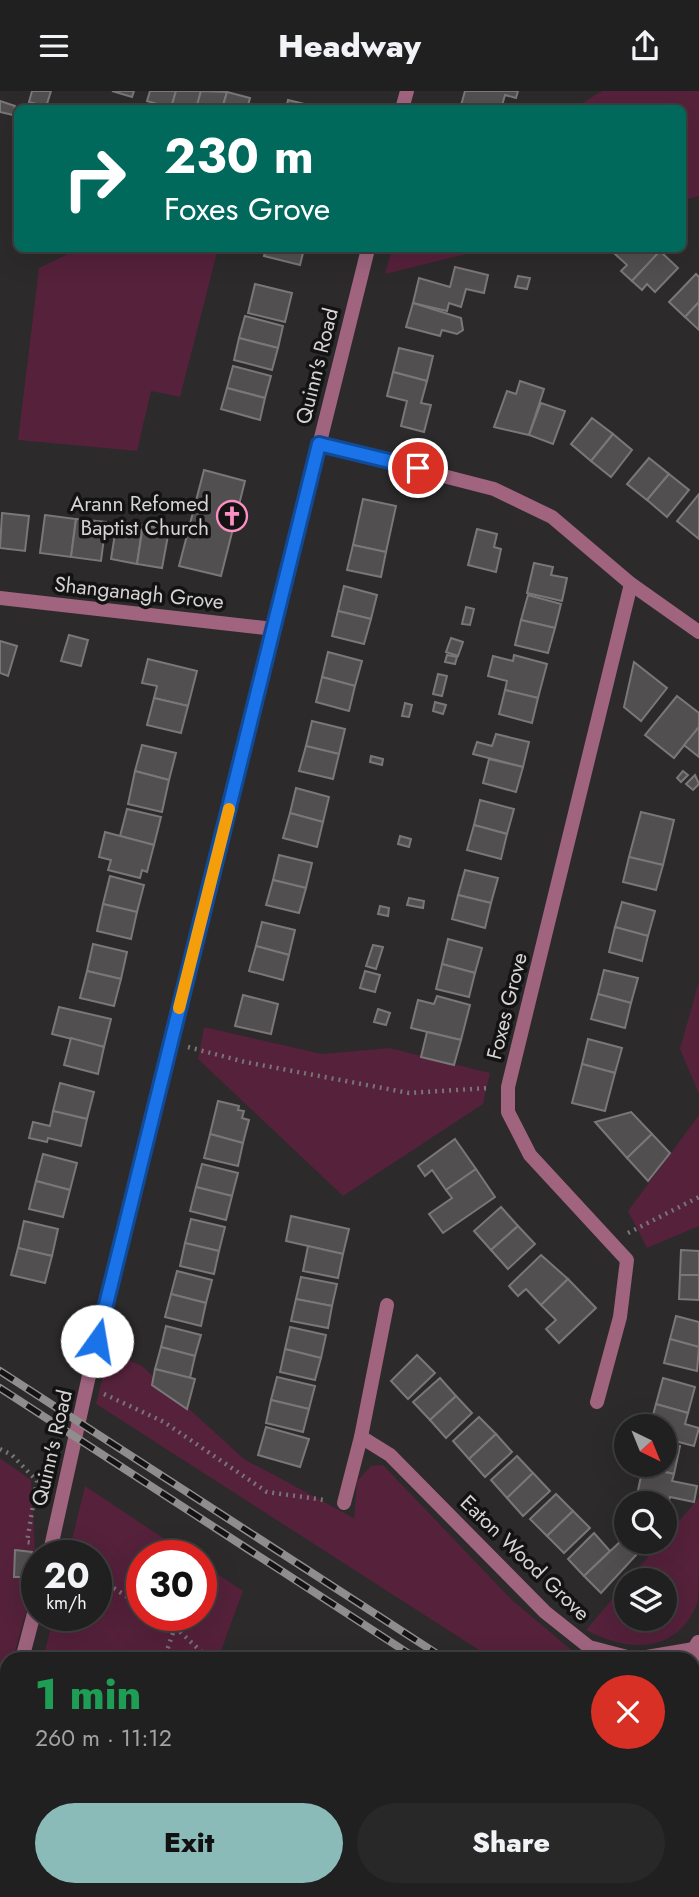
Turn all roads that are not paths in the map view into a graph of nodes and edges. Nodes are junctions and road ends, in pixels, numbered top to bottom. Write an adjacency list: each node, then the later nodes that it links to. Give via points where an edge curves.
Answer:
1 (367, 252): 2 (street, Quinn's Road)
2 (319, 444): 3 (street, via 494,489 552,517); 5 (street, Quinn's Road)
3 (631, 584): 6 (street); 8 (street, Foxes Grove, via 508,1087 508,1112 530,1155 627,1260 620,1317)
4 (0, 598): 5 (street, Shanganagh Grove)
5 (274, 629): 11 (street, Quinn's Road, via 170,1042)
6 (699, 632)
7 (387, 1305): 9 (street)
8 (597, 1402)
9 (360, 1437): 10 (street); 15 (street, Eaton Wood Grove, via 390,1455 545,1612 589,1647)
10 (344, 1503)
11 (53, 1540)
12 (29, 1631): 14 (street)
13 (697, 1645): 16 (street, Eaton Wood Grove)
14 (24, 1652)
15 (608, 1652)
16 (666, 1652)

